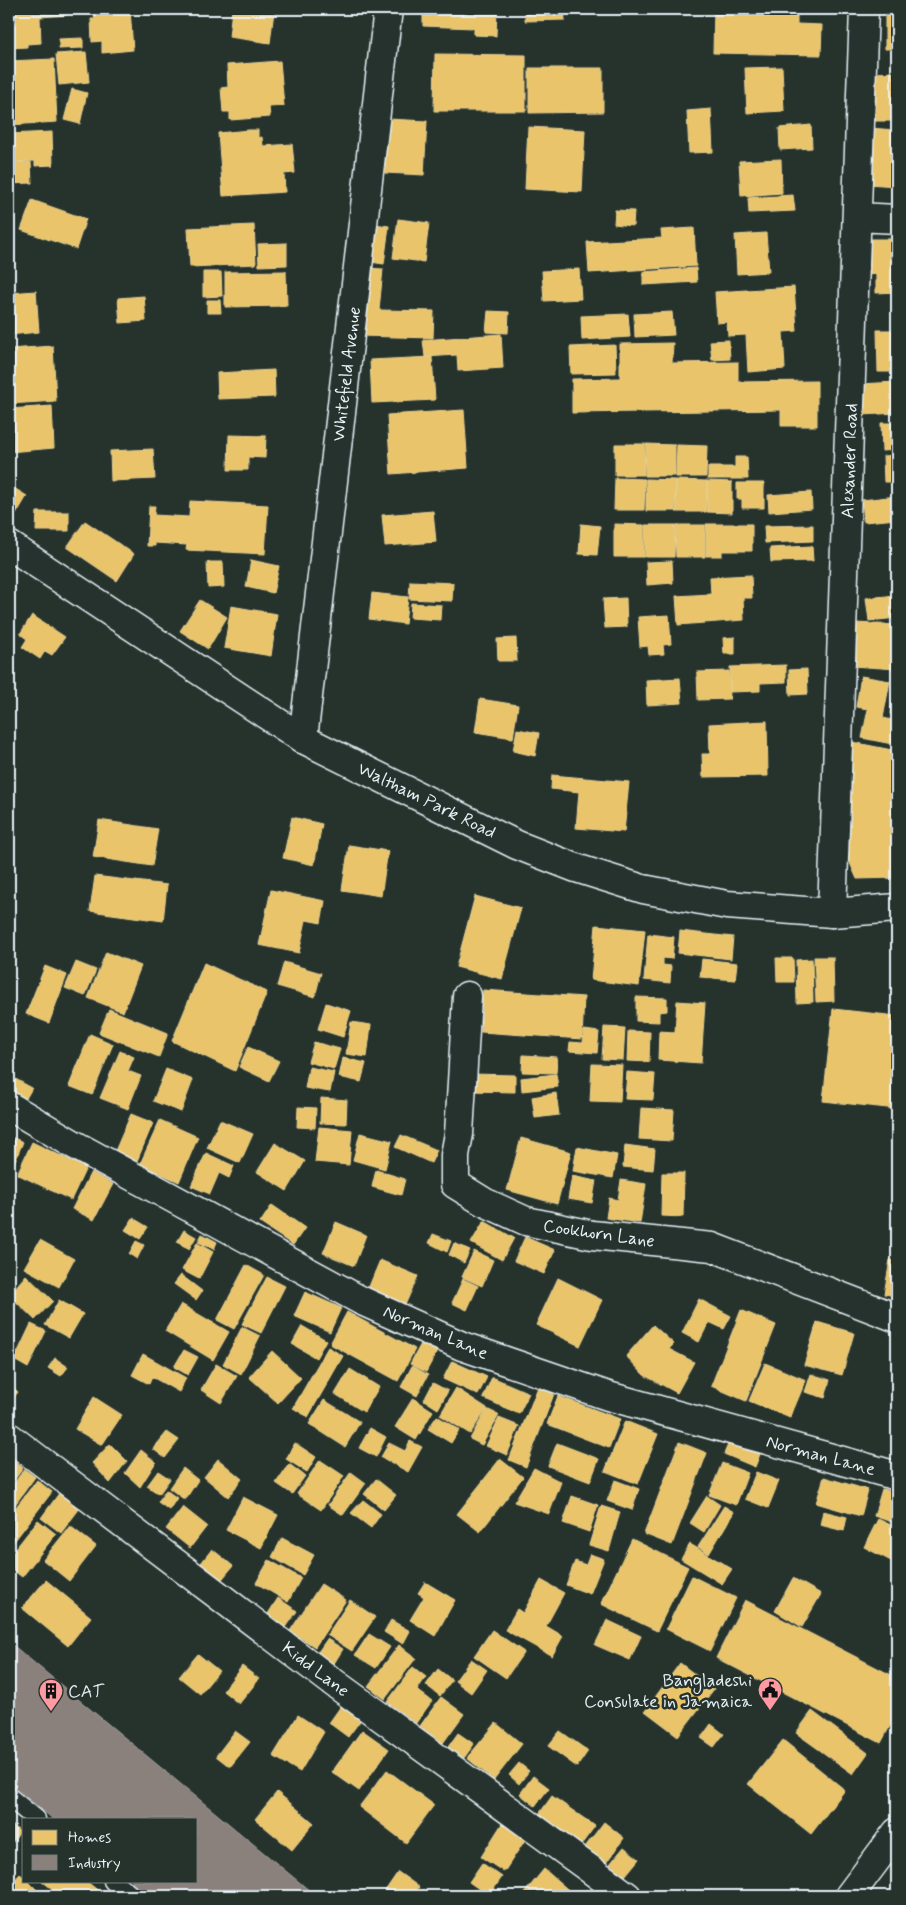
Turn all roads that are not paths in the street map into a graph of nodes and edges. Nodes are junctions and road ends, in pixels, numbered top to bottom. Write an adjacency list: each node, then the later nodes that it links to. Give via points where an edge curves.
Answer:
1 (388, 9): 6 (street, Whitefield Avenue)
2 (864, 9): 3 (street, Alexander Road)
3 (857, 217): 4 (street); 8 (street, Alexander Road)
4 (897, 218)
5 (9, 545): 6 (street, Waltham Park Road)
6 (303, 739): 8 (street, Waltham Park Road, via 517,845 576,868 643,889 727,905)
7 (897, 908): 8 (street, Waltham Park Road)
8 (832, 913)
9 (467, 996): 11 (street, Cookhorn Lane, via 455,1184 484,1202 526,1221 592,1235 712,1247)
10 (9, 1106): 13 (street, Norman Lane, via 360,1300 462,1346 608,1396)
11 (897, 1318)
12 (9, 1437): 19 (street, Kidd Lane, via 330,1680)
13 (897, 1476)
14 (9, 1797): 15 (lane)
15 (35, 1818)
16 (897, 1832): 20 (street)
17 (114, 1882): 18 (lane)
18 (132, 1896)
19 (627, 1896)
20 (849, 1896)

